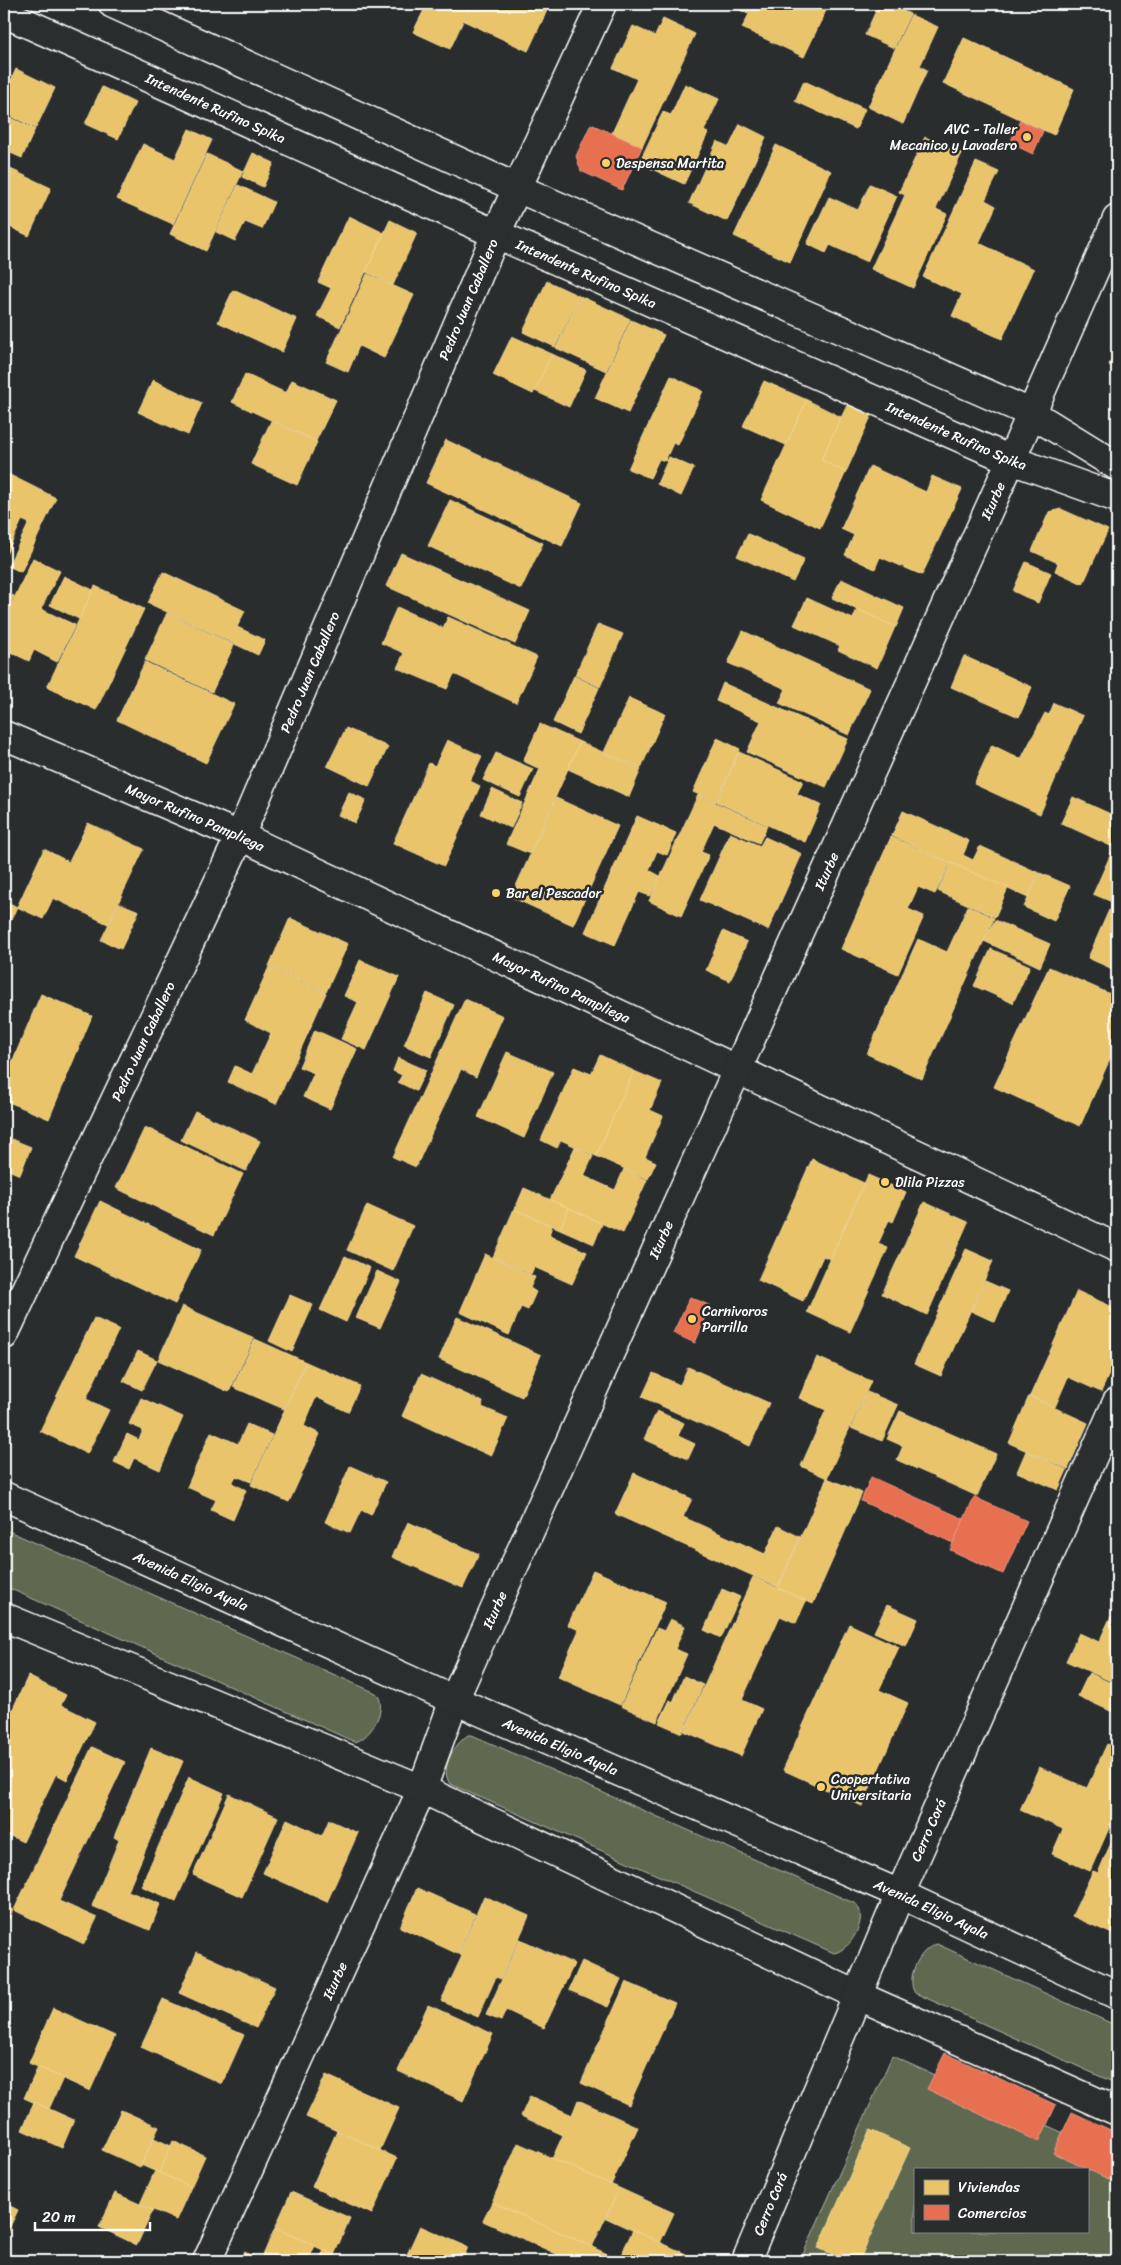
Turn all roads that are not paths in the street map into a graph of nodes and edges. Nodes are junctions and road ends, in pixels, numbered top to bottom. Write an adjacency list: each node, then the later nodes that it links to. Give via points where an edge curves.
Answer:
1 (113, 4): 4 (street)
2 (602, 4): 4 (street, Pedro Juan Caballero)
3 (4, 13): 6 (street, Intendente Rufino Spika)
4 (517, 188): 6 (street, Pedro Juan Caballero); 7 (street)
5 (1117, 219): 7 (street, Iturbe)
6 (496, 234): 8 (street, Intendente Rufino Spika); 12 (street, Pedro Juan Caballero)
7 (1031, 413): 8 (street, Iturbe); 9 (street)
8 (1011, 460): 10 (street, Intendente Rufino Spika); 13 (street, Iturbe)
9 (1117, 466)
10 (1117, 498)
11 (4, 735): 12 (street, Mayor Rufino Pampliega)
12 (240, 836): 13 (street, Mayor Rufino Pampliega); 15 (street, Pedro Juan Caballero)
13 (737, 1070): 14 (street, Mayor Rufino Pampliega); 19 (street, Iturbe)
14 (1117, 1248)
15 (4, 1335)
16 (1117, 1402): 21 (street, Cerro Corá)
17 (4, 1496): 19 (street, Avenida Eligio Ayala)
18 (4, 1617): 20 (street)
19 (454, 1700): 20 (street, Iturbe); 21 (street, Avenida Eligio Ayala)
20 (422, 1789): 23 (street); 25 (street, Iturbe)
21 (900, 1894): 22 (street, Avenida Eligio Ayala); 23 (street, Cerro Corá)
22 (1117, 1995)
23 (859, 1996): 24 (street); 26 (street, Cerro Corá)
24 (1117, 2111)
25 (208, 2261)
26 (746, 2261)

